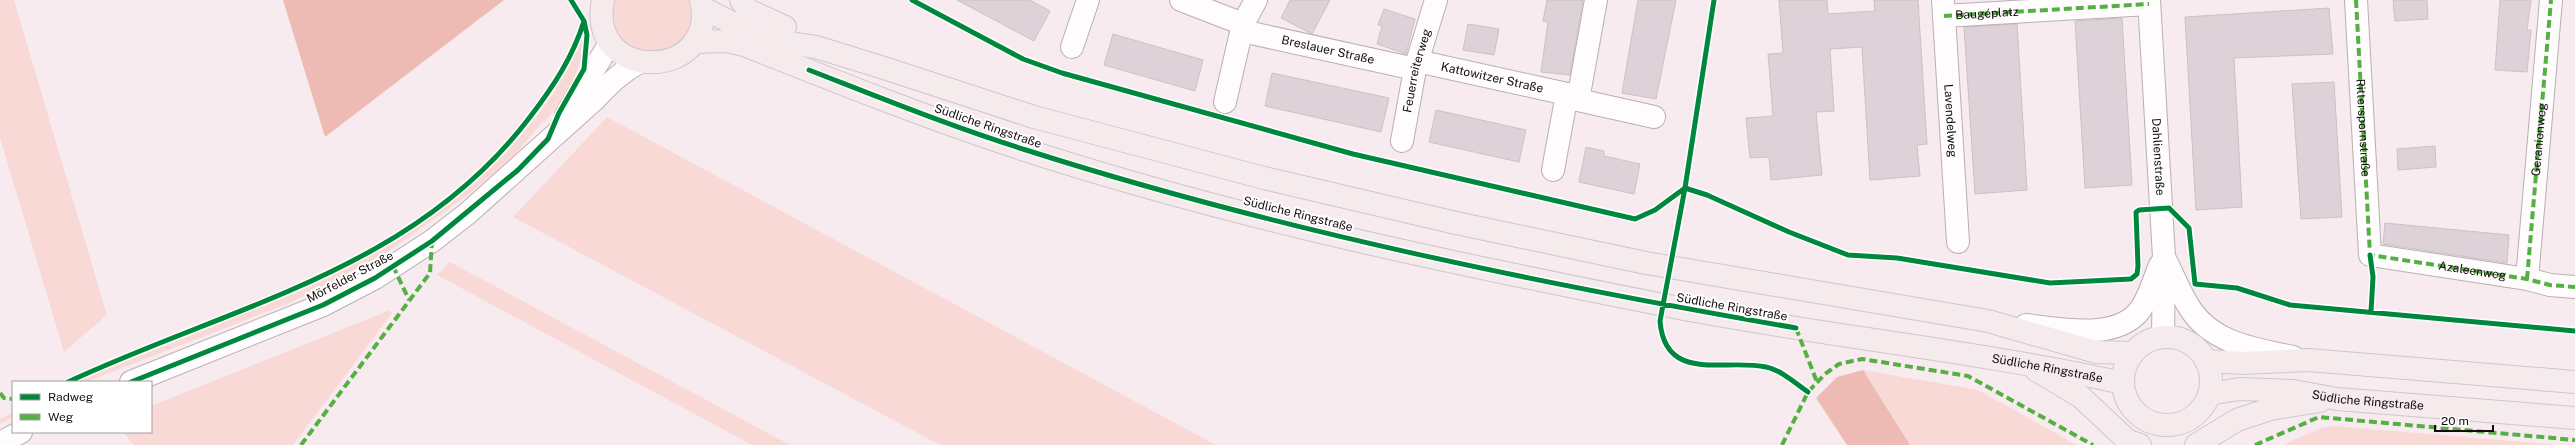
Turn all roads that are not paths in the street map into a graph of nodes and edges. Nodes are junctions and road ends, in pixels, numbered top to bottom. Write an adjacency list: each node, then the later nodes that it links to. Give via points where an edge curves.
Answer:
1 (741, 0): 16 (main road, via 748,10 762,19 790,30)
2 (1088, 0): 17 (street)
3 (1181, 0): 13 (street, Breslauer Straße)
4 (1256, 0): 13 (street)
5 (1436, 0): 19 (street, Feuerreiterweg)
6 (1596, 0): 20 (street)
7 (2356, 0): 27 (street, Ritterspornstraße)
8 (2551, 0): 29 (street, Geranienweg)
9 (2149, 2): 12 (street, Baugéplatz); 28 (street, Dahlienstraße)
10 (600, 3): 14 (main road, Südliche Ringstraße, via 603,27)
11 (702, 4): 15 (main road, Südliche Ringstraße, via 702,26); 16 (main road, Südliche Ringstraße, via 738,26 795,44)
12 (1944, 8): 26 (street, Lavendelweg)
13 (1243, 27): 19 (street, Breslauer Straße); 21 (street)
14 (610, 42): 18 (main road, Südliche Ringstraße, via 618,52); 23 (street, Mörfelder Straße, via 571,108)
15 (694, 42): 18 (main road, Südliche Ringstraße, via 670,61 655,64); 36 (main road, Südliche Ringstraße, via 727,41 744,45 948,124 1024,150 1295,224 1462,263 1683,308)
16 (816, 47): 31 (main road, Südliche Ringstraße, via 1034,117 1356,200 1646,263)
17 (1072, 47)
18 (640, 62): 23 (street, Mörfelder Straße, via 623,71 575,118)
19 (1416, 65): 20 (street, Kattowitzer Straße); 24 (street, Feuerreiterweg)
20 (1572, 97): 22 (street, Kattowitzer Straße); 25 (street)
21 (1225, 102)
22 (1654, 117)
23 (548, 139): 37 (street, Mörfelder Straße, via 518,170 468,213 432,241 375,278 323,305)
24 (1402, 142)
25 (1553, 170)
26 (1958, 242)
27 (2370, 255): 29 (street, Azaleenweg)
28 (2164, 257): 31 (street, Südliche Ringstraße, via 2140,310 2124,324 2102,330 2075,331); 32 (street, Dahlienstraße); 34 (street, via 2191,310 2208,329 2245,347)
29 (2527, 279): 30 (street, Azaleenweg, via 2550,285)
30 (2575, 287)
31 (1988, 321): 33 (main road, Südliche Ringstraße, via 2044,336 2083,350 2114,354)
32 (2163, 337): 33 (main road, Südliche Ringstraße, via 2146,342); 35 (main road, Südliche Ringstraße, via 2179,338 2193,345)
33 (2133, 352): 39 (main road, Südliche Ringstraße, via 2126,364)
34 (2308, 360): 35 (main road, via 2242,363); 38 (main road)
35 (2206, 361): 40 (main road, Südliche Ringstraße, via 2211,376)
36 (2025, 364): 39 (main road, Südliche Ringstraße); 45 (main road, via 2080,397 2128,441)
37 (133, 381)
38 (2575, 382)
39 (2123, 383): 40 (main road, Südliche Ringstraße, via 2126,398 2136,412 2149,421 2161,424 2176,424 2187,420 2200,410)
40 (2209, 394): 41 (main road, Südliche Ringstraße, via 2240,389 2285,390)
41 (2337, 399): 42 (main road, Südliche Ringstraße); 46 (main road, via 2270,409 2243,418)
42 (2575, 418)
43 (18, 433): 44 (street)
44 (0, 443)
45 (2140, 445)
46 (2196, 445)

